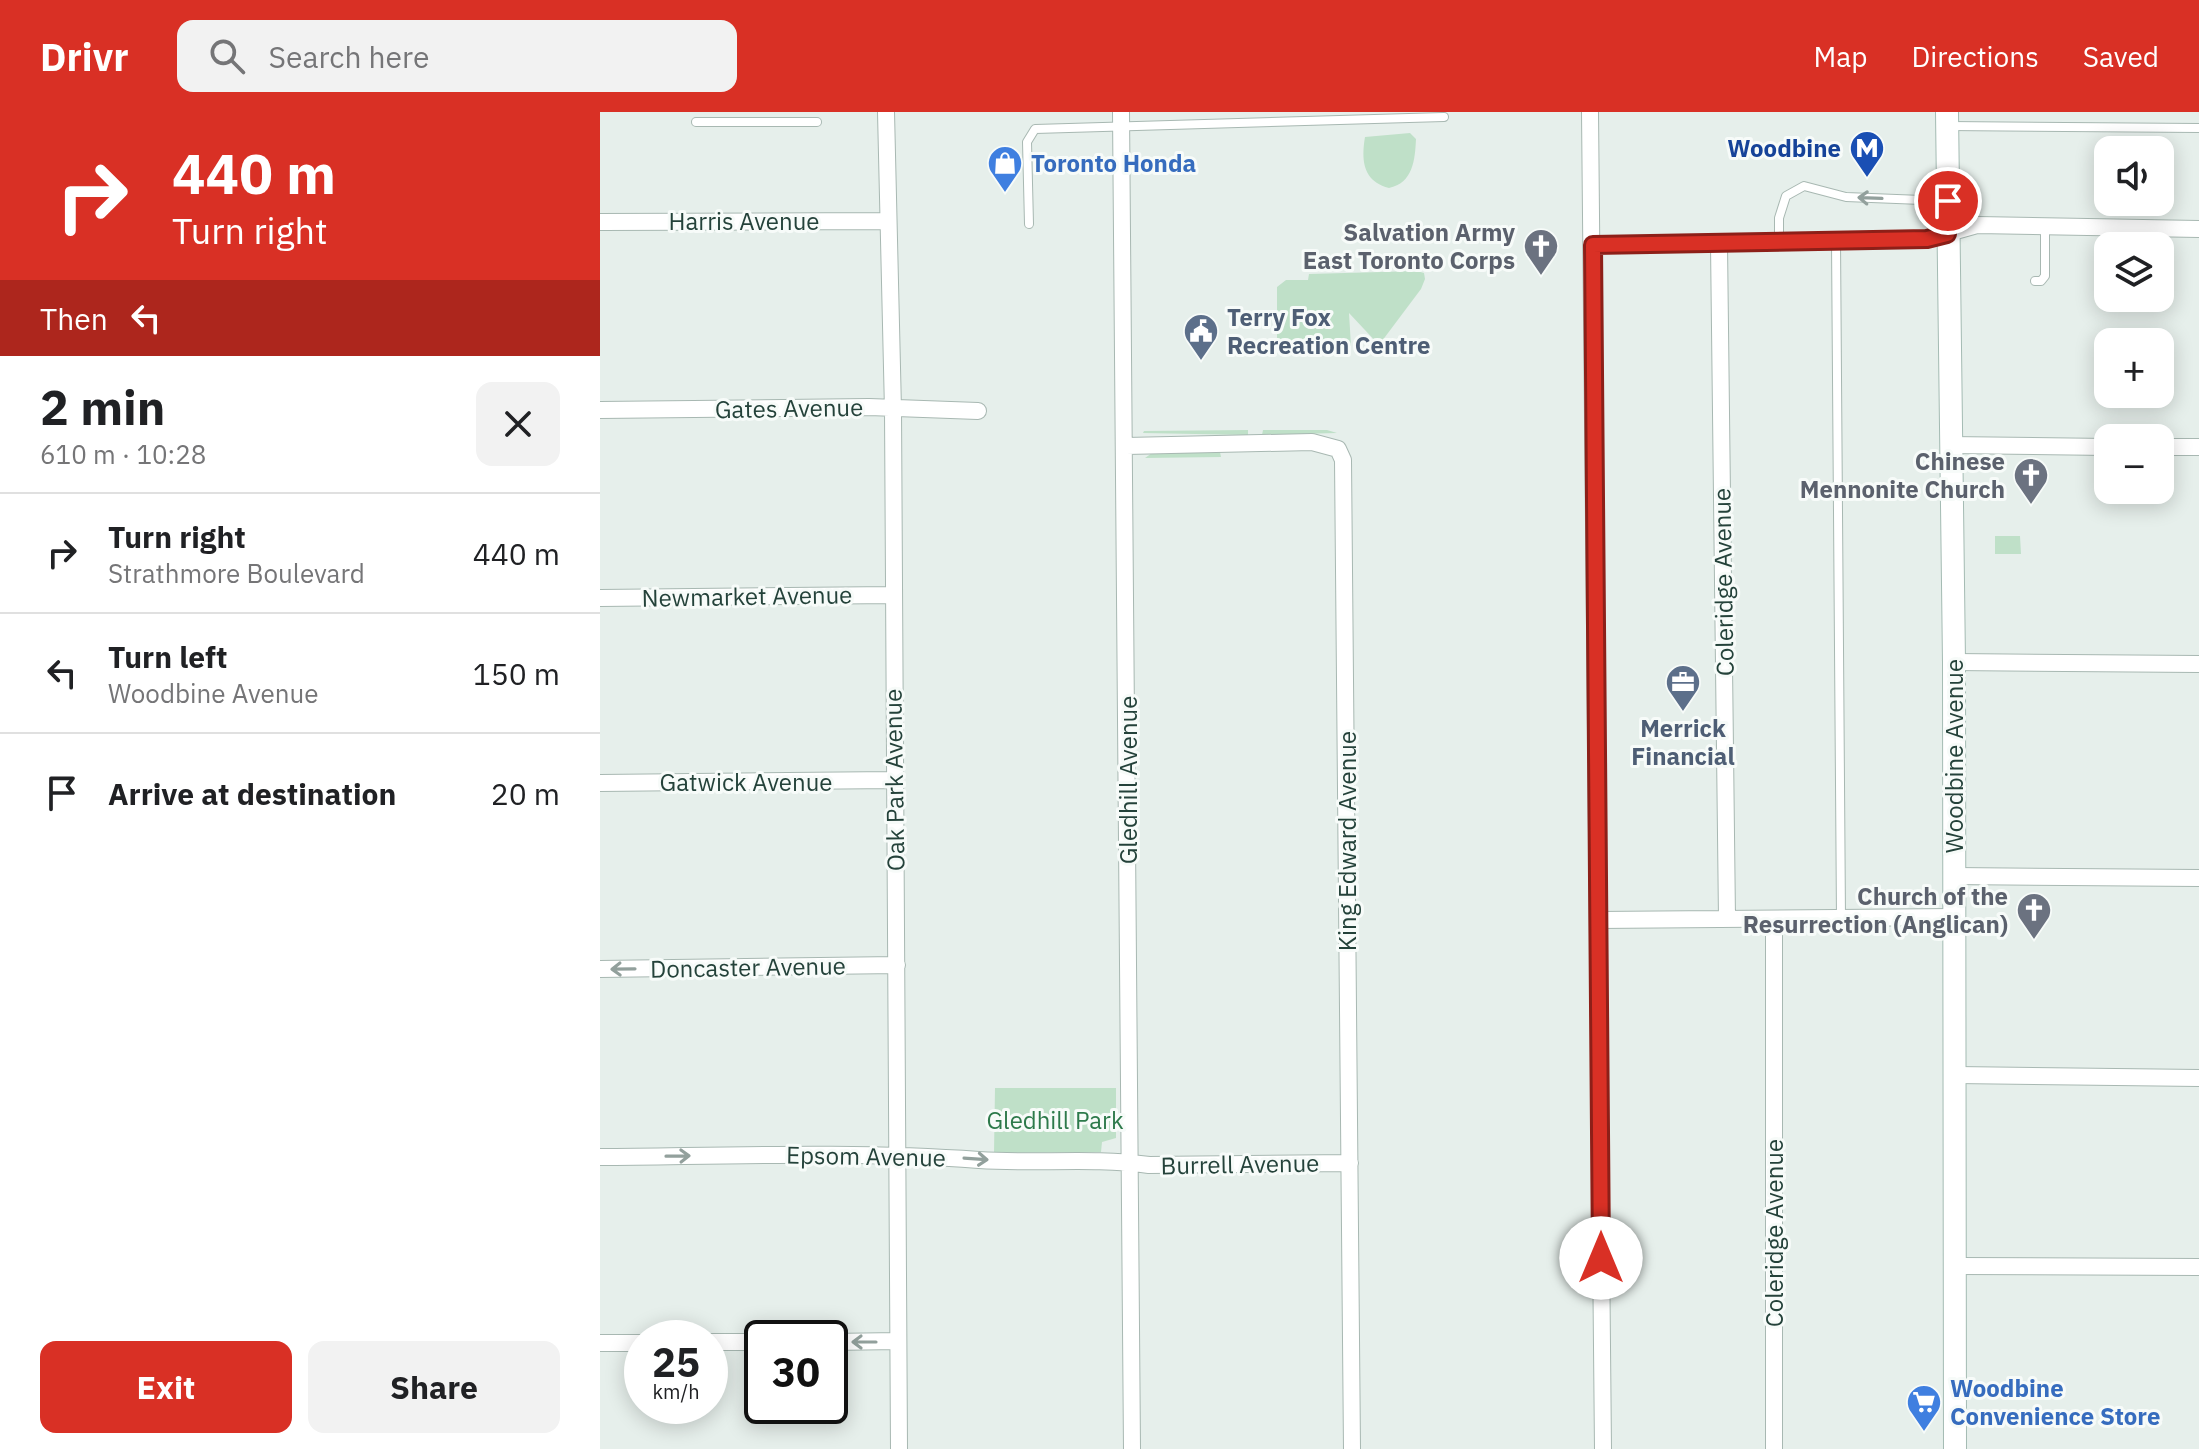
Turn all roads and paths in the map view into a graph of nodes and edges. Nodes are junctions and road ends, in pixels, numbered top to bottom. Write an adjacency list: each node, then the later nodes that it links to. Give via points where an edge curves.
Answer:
1 (886, 112): 11 (street, Oak Park Avenue)
2 (1590, 112): 20 (street)
3 (742, 116): 7 (lane); 8 (lane)
4 (1444, 117): 5 (lane)
5 (1122, 118): 13 (lane, via 1106,128 1035,129 1029,134); 26 (street, Gledhill Avenue)
6 (1947, 119): 9 (lane); 10 (main road, Woodbine Avenue)
7 (696, 122)
8 (817, 122)
9 (2199, 128)
10 (1948, 201): 16 (main road, Woodbine Avenue); 18 (lane, one-way to 18, via 1846,197 1804,186 1786,196)
11 (888, 221): 12 (street, Harris Avenue); 23 (street, Oak Park Avenue)
12 (600, 222)
13 (1029, 224)
14 (2045, 227): 15 (street); 16 (street, via 1977,225); 21 (lane, via 2045,276)
15 (2199, 229)
16 (1947, 234): 17 (street, via 1927,239); 25 (main road, Woodbine Avenue)
17 (1836, 239): 18 (street); 42 (lane)
18 (1779, 240): 19 (street)
19 (1719, 244): 20 (street); 39 (street, Coleridge Avenue)
20 (1593, 245): 40 (street)
21 (2035, 281)
22 (600, 410): 23 (street, Gates Avenue)
23 (893, 410): 24 (street, Gates Avenue); 30 (street, Oak Park Avenue)
24 (978, 411)
25 (1949, 445): 27 (street); 32 (main road, Woodbine Avenue)
26 (1126, 446): 49 (street, Gledhill Avenue); 50 (street, King Edward Avenue, via 1312,442 1338,449 1343,460)
27 (2094, 447)
28 (2174, 447): 29 (street)
29 (2199, 447)
30 (893, 595): 31 (street, Newmarket Avenue); 34 (street, Oak Park Avenue)
31 (600, 598)
32 (1954, 662): 33 (street); 36 (main road, Woodbine Avenue)
33 (2199, 664)
34 (893, 780): 35 (street, Gatwick Avenue); 43 (street, Oak Park Avenue)
35 (600, 783)
36 (1954, 876): 37 (street); 38 (main road, Woodbine Avenue)
37 (2199, 878)
38 (1954, 917): 42 (street); 45 (main road, Woodbine Avenue)
39 (1727, 919): 40 (street); 41 (street)
40 (1598, 920): 60 (street)
41 (1774, 920): 42 (street); 61 (street, Coleridge Avenue)
42 (1841, 920)
43 (897, 965): 44 (street, Doncaster Avenue, one-way to 44); 47 (street, Oak Park Avenue)
44 (600, 969)
45 (1956, 1075): 46 (street); 51 (main road, Woodbine Avenue)
46 (2199, 1078)
47 (899, 1154): 48 (street, Epsom Avenue, one-way to 47); 49 (street, Epsom Avenue, one-way to 49); 53 (street, Oak Park Avenue)
48 (600, 1157)
49 (1131, 1162): 50 (street, Burrell Avenue); 58 (street, Gledhill Avenue)
50 (1350, 1163): 59 (street, King Edward Avenue)
51 (1957, 1266): 52 (street); 62 (main road, Woodbine Avenue)
52 (2199, 1267)
53 (898, 1341): 54 (street, one-way to 54); 57 (street, Oak Park Avenue)
54 (848, 1342)
55 (600, 1343): 56 (street)
56 (624, 1343)
57 (899, 1449)
58 (1132, 1449)
59 (1352, 1449)
60 (1603, 1449)
61 (1774, 1449)
62 (1955, 1449)

